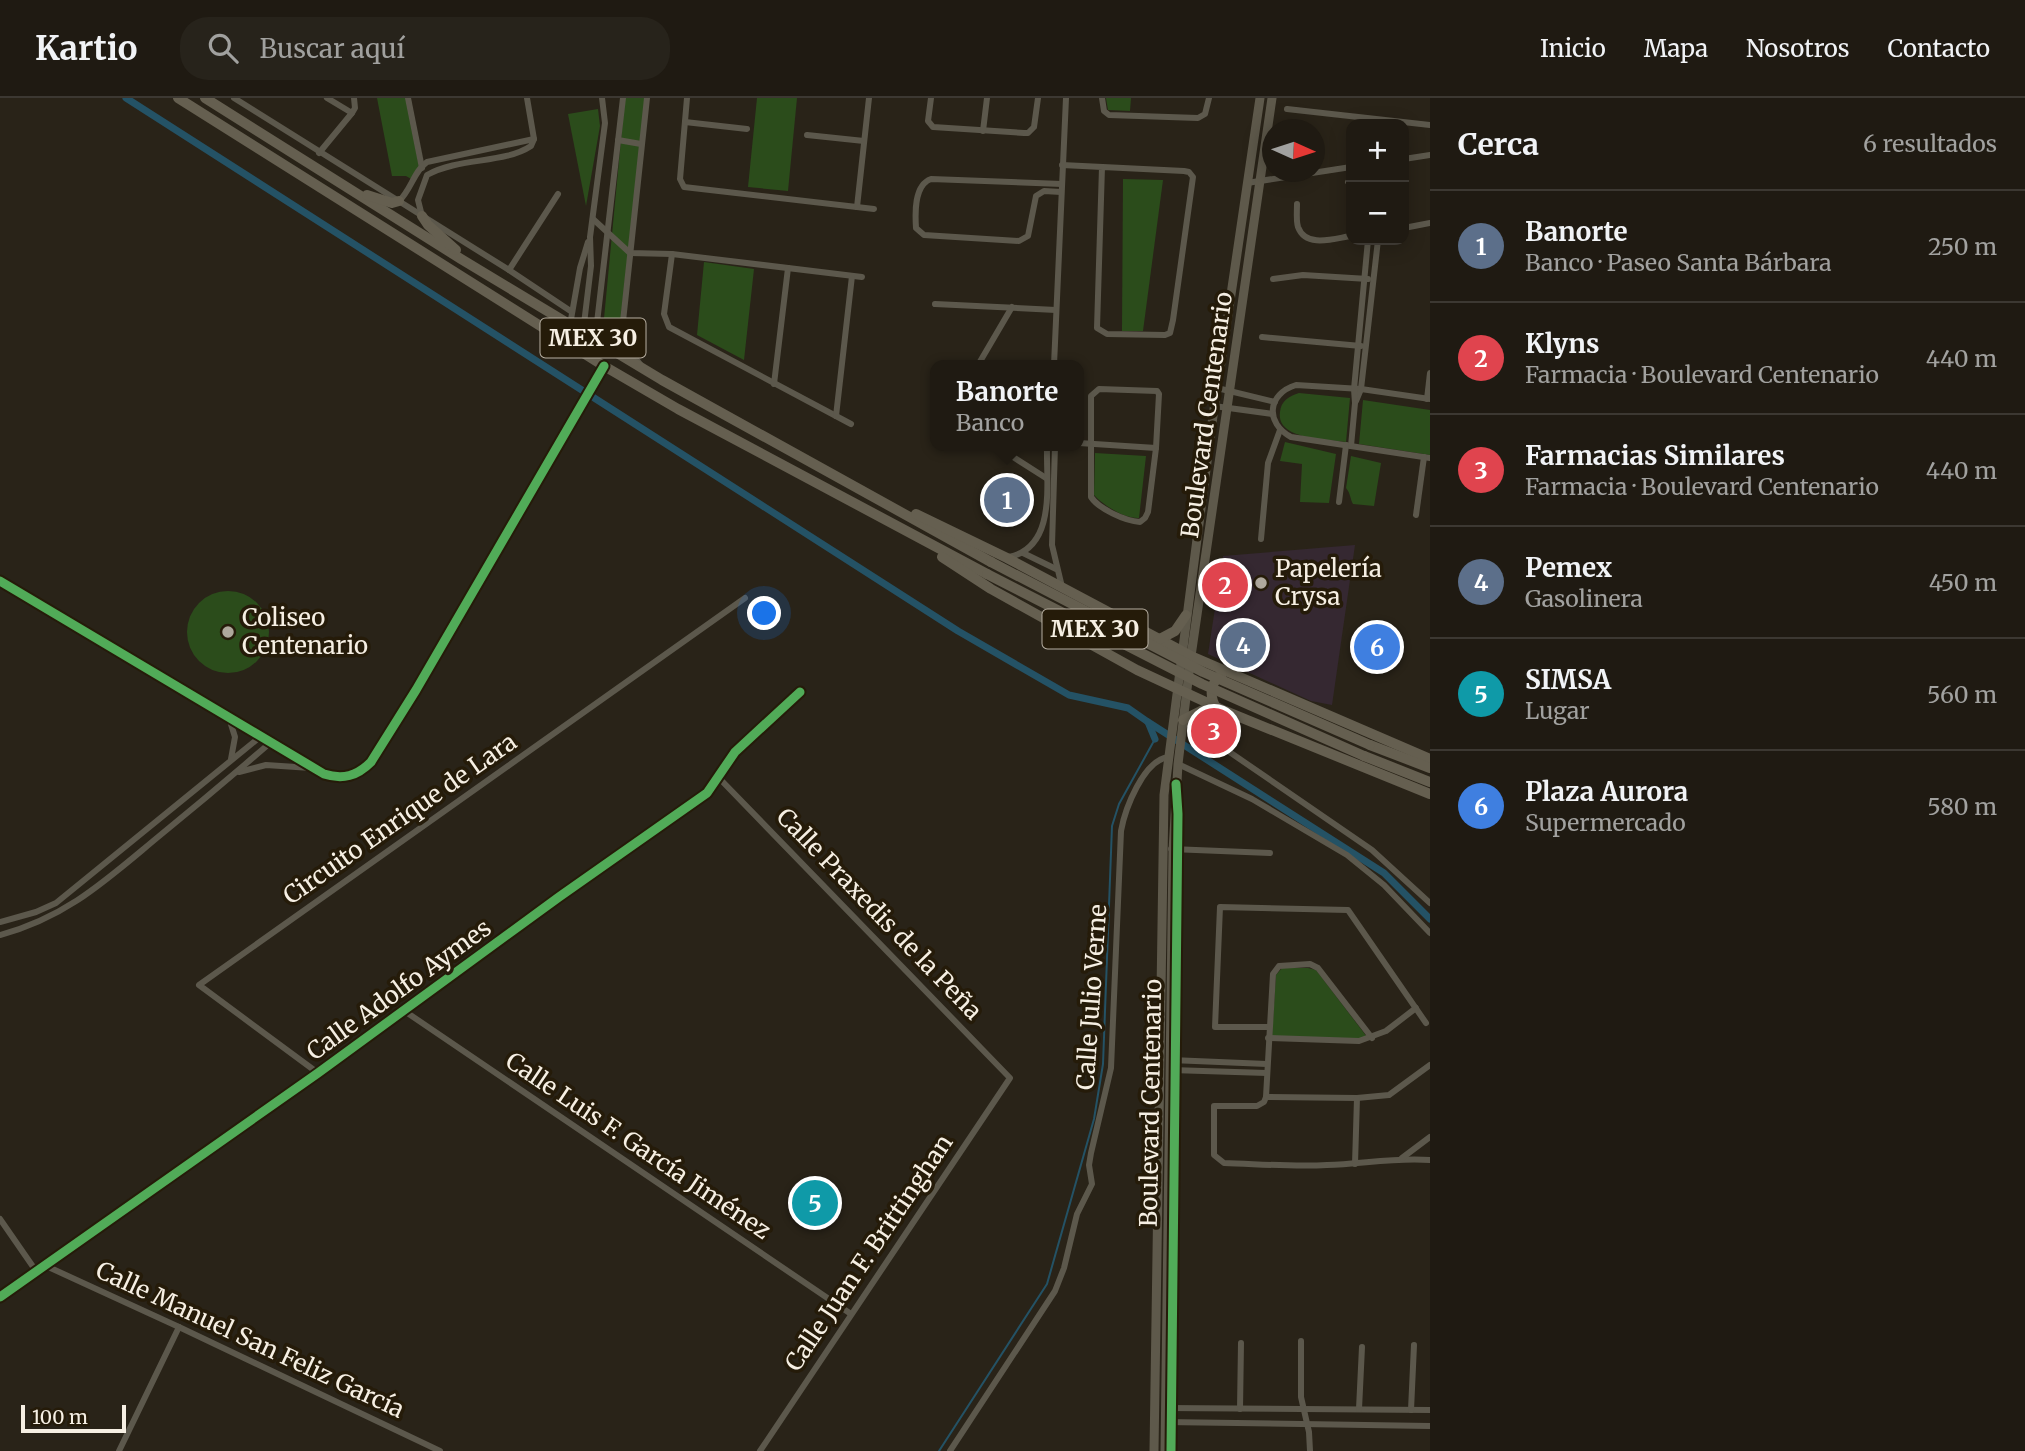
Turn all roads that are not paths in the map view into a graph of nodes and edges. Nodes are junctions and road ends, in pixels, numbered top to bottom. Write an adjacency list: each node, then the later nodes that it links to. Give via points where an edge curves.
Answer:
1 (178, 98): 86 (main road, MEX 30)
2 (205, 98): 43 (main road, MEX 30)
3 (234, 98): 32 (street)
4 (327, 98): 22 (street)
5 (354, 98): 22 (street)
6 (408, 98): 36 (street)
7 (527, 98): 28 (street)
8 (602, 98): 50 (street, via 605,123)
9 (622, 98): 29 (street)
10 (647, 98): 31 (street)
11 (687, 98): 23 (street)
12 (869, 98): 30 (street)
13 (931, 98): 26 (street, via 928,121 933,127)
14 (987, 98): 26 (street)
15 (1038, 98): 26 (street, via 1031,131)
16 (1066, 98): 35 (street)
17 (1102, 98): 18 (street, via 1109,115 1198,118 1205,114)
18 (1209, 98)
19 (1260, 98): 41 (main road, Boulevard Centenario)
20 (1272, 98): 40 (main road, Boulevard Centenario)
21 (1287, 108): 24 (street)
22 (352, 113): 32 (street)
23 (685, 122): 25 (street); 47 (street, via 680,179 684,187)
24 (1430, 125)
25 (747, 129)
26 (984, 131)
27 (807, 135): 30 (street)
28 (534, 139): 36 (street); 39 (street, via 531,146 516,153 449,166)
29 (618, 140): 31 (street); 53 (street)
30 (864, 141): 47 (street)
31 (641, 144): 58 (street)
32 (318, 153): 45 (street)
33 (1430, 155): 34 (street)
34 (1409, 158)
35 (1062, 164): 37 (street); 42 (street)
36 (421, 166): 39 (street); 45 (street)
37 (1102, 167): 37 (street, via 1184,171 1193,177 1173,320 1166,335 1107,334 1097,328)
38 (1346, 168): 40 (street)
39 (427, 176): 49 (street, via 418,200)
40 (1260, 181): 41 (street); 92 (main road, Boulevard Centenario)
41 (1247, 183): 90 (main road, Boulevard Centenario)
42 (1061, 188): 42 (street, via 931,178 920,187 916,228 924,235 1019,241 1028,236 1036,195); 74 (street)
43 (359, 194): 45 (main road); 60 (main road, MEX 30)
44 (558, 194): 62 (street)
45 (399, 201): 49 (street)
46 (1297, 204): 55 (street, via 1298,226 1307,237 1319,241)
47 (857, 207): 48 (street)
48 (874, 209)
49 (422, 216): 60 (main road); 62 (street)
50 (593, 219): 53 (street); 54 (street)
51 (1430, 223): 52 (street)
52 (1409, 227)
53 (607, 232): 58 (street); 77 (street)
54 (590, 237): 66 (street); 69 (street)
55 (1346, 237)
56 (1367, 245): 65 (street)
57 (1377, 245): 68 (street)
58 (630, 253): 59 (street); 81 (street)
59 (672, 254): 61 (street); 89 (street, via 665,322)
60 (461, 259): 76 (main road, MEX 30)
61 (788, 268): 63 (street); 89 (street)
62 (509, 270): 75 (street)
63 (852, 275): 64 (street); 98 (street)
64 (862, 277)
65 (1363, 278): 67 (street, via 1303,275); 68 (street); 82 (street)
66 (578, 279): 69 (street); 70 (street)
67 (1273, 279)
68 (1373, 279): 83 (street)
69 (589, 280): 71 (street)
70 (575, 297): 71 (street); 75 (street)
71 (587, 298): 78 (street)
72 (935, 304): 73 (street)
73 (1012, 307): 74 (street); 84 (street)
74 (1056, 310): 85 (street)
75 (572, 312): 76 (street)
76 (570, 325): 78 (main road, MEX 30)
77 (596, 327): 80 (street); 81 (street)
78 (583, 332): 80 (main road, MEX 30)
79 (1262, 337): 82 (street)
80 (595, 340): 87 (main road, MEX 30)
81 (621, 340): 87 (street)
82 (1357, 346): 83 (street); 91 (street)
83 (1366, 347): 91 (street)
84 (981, 360)
85 (1054, 360)
86 (604, 366): 114 (main road, MEX 30); 138 (street, via 371,762 362,771 337,778)
87 (646, 371): 110 (main road, MEX 30)
88 (1430, 373): 93 (street)
89 (774, 384): 98 (street)
90 (1217, 388): 92 (street); 95 (main road, Boulevard Centenario)
91 (1357, 389): 93 (street); 94 (street, via 1296,385 1281,392); 103 (street)
92 (1230, 391): 94 (street); 96 (main road, Boulevard Centenario)
93 (1429, 399)
94 (1275, 402): 97 (street)
95 (1214, 406): 96 (street); 121 (main road, Boulevard Centenario)
96 (1227, 408): 97 (street); 123 (main road, Boulevard Centenario)
97 (1273, 414): 100 (street)
98 (836, 416): 99 (street)
99 (851, 424)
100 (1280, 430): 103 (street, via 1292,437); 113 (street, via 1268,463)
101 (1084, 443): 102 (street)
102 (1090, 444): 104 (street); 104 (street, via 1094,391 1157,391); 104 (street, via 1091,497 1095,503 1140,522 1147,512)
103 (1349, 446): 108 (street); 111 (street)
104 (1156, 448)
105 (1010, 451): 109 (street)
106 (1047, 451): 109 (street)
107 (1055, 451): 117 (street, via 1051,534)
108 (1427, 458): 112 (street)
109 (1046, 478): 115 (street, via 1041,531)
110 (873, 496): 116 (main road); 137 (main road, MEX 30, bridge, via 1203,672)
111 (1339, 502)
112 (1416, 515)
113 (1261, 539)
114 (929, 545): 124 (main road, via 966,574); 141 (main road, MEX 30, bridge, via 1202,684)
115 (1023, 553): 116 (street); 117 (street)
116 (1007, 558): 119 (main road)
117 (1056, 569): 119 (street)
118 (0, 581): 129 (street)
119 (1062, 587): 122 (main road)
120 (745, 598): 165 (street, Circuito Enrique de Lara, via 199,985)
121 (1186, 615): 122 (main road, via 1175,631); 123 (main road, Boulevard Centenario)
122 (1155, 639): 123 (main road); 124 (main road, via 1155,658)
123 (1186, 653): 125 (main road); 126 (main road, Boulevard Centenario)
124 (1137, 670): 126 (main road)
125 (1226, 671): 128 (main road, via 1211,691); 135 (main road)
126 (1182, 691): 128 (main road); 130 (main road, Boulevard Centenario)
127 (800, 692): 140 (street, Calle Adolfo Aymes, via 735,752)
128 (1220, 708): 130 (main road, via 1203,710); 142 (main road)
129 (230, 720): 131 (street); 136 (street, via 235,737)
130 (1179, 723): 133 (main road, Boulevard Centenario); 134 (main road, Boulevard Centenario); 149 (street, via 1372,850)
131 (260, 737): 132 (street); 136 (street)
132 (270, 743): 138 (street); 139 (street)
133 (1168, 754): 143 (main road, Boulevard Centenario); 199 (street, Calle Julio Verne, via 1151,765 1130,801 1121,831 1111,1068 1089,1165 1092,1184 1077,1214 1055,1291)
134 (1178, 759): 144 (main road, Boulevard Centenario); 152 (street, via 1347,855)
135 (1430, 759)
136 (231, 761): 147 (street)
137 (1430, 768)
138 (314, 769): 139 (street, via 266,765)
139 (234, 774): 148 (street)
140 (719, 778): 157 (street, Calle Adolfo Aymes, via 707,793); 167 (street, Calle Praxedis de la Peña)
141 (1430, 782)
142 (1430, 794)
143 (1162, 844): 144 (street); 146 (main road, Boulevard Centenario)
144 (1173, 851): 145 (street); 146 (street); 154 (main road, Boulevard Centenario)
145 (1270, 853)
146 (1162, 860): 151 (main road, Boulevard Centenario)
147 (110, 861): 148 (street); 150 (street, via 57,903)
148 (117, 871): 153 (street, via 54,916)
149 (1430, 903)
150 (0, 922)
151 (1161, 927): 154 (main road, via 1168,939); 155 (main road, Boulevard Centenario)
152 (1430, 933)
153 (0, 935)
154 (1172, 974): 163 (main road, Boulevard Centenario)
155 (1161, 1006): 163 (main road, via 1166,1062); 180 (main road, Boulevard Centenario)
156 (1416, 1008): 158 (street); 159 (street, via 1348,911 1220,907 1215,1027); 161 (street)
157 (403, 1010): 165 (street, Calle Adolfo Aymes); 178 (street, Calle Luis F. García Jiménez)
158 (1426, 1023)
159 (1269, 1027): 160 (street); 161 (street, via 1275,969 1310,964 1318,968)
160 (1268, 1038): 161 (street); 162 (street)
161 (1372, 1038)
162 (1267, 1064): 163 (street); 166 (street)
163 (1171, 1065): 166 (street); 181 (main road, Boulevard Centenario)
164 (1430, 1065): 169 (street, via 1389,1095)
165 (318, 1073): 175 (street, Calle Adolfo Aymes)
166 (1267, 1073): 168 (street)
167 (1010, 1077): 178 (street, Calle Juan F. Brittinghan)
168 (1266, 1097): 169 (street); 173 (street, via 1257,1106 1214,1106 1213,1148 1219,1160 1286,1166)
169 (1357, 1098): 173 (street)
170 (1430, 1137): 171 (street)
171 (1402, 1158): 172 (street); 173 (street)
172 (1430, 1160)
173 (1355, 1164)
174 (0, 1219): 176 (street)
175 (44, 1265): 176 (street, Calle Adolfo Aymes); 179 (street, Calle Manuel San Feliz García)
176 (36, 1271): 177 (street, Calle Adolfo Aymes)
177 (0, 1297)
178 (851, 1314): 198 (street, Calle Juan F. Brittinghan)
179 (179, 1327): 196 (street); 197 (street, Calle Manuel San Feliz García)
180 (1156, 1335): 181 (main road); 186 (main road, Boulevard Centenario)
181 (1167, 1335): 187 (main road, Boulevard Centenario)
182 (1301, 1341): 189 (street)
183 (1241, 1343): 188 (street)
184 (1415, 1345): 191 (street)
185 (1362, 1347): 190 (street)
186 (1155, 1368): 193 (main road, via 1160,1375 1160,1415); 200 (main road, Boulevard Centenario)
187 (1166, 1408): 188 (street); 193 (main road, Boulevard Centenario)
188 (1240, 1409): 189 (street)
189 (1304, 1409): 190 (street); 194 (street)
190 (1359, 1409): 191 (street)
191 (1411, 1410): 192 (street)
192 (1430, 1410)
193 (1165, 1422): 194 (street); 201 (main road, Boulevard Centenario)
194 (1306, 1424): 195 (street); 202 (street)
195 (1430, 1426)
196 (119, 1451)
197 (440, 1451)
198 (760, 1451)
199 (950, 1451)
200 (1154, 1451)
201 (1165, 1451)
202 (1310, 1451)

